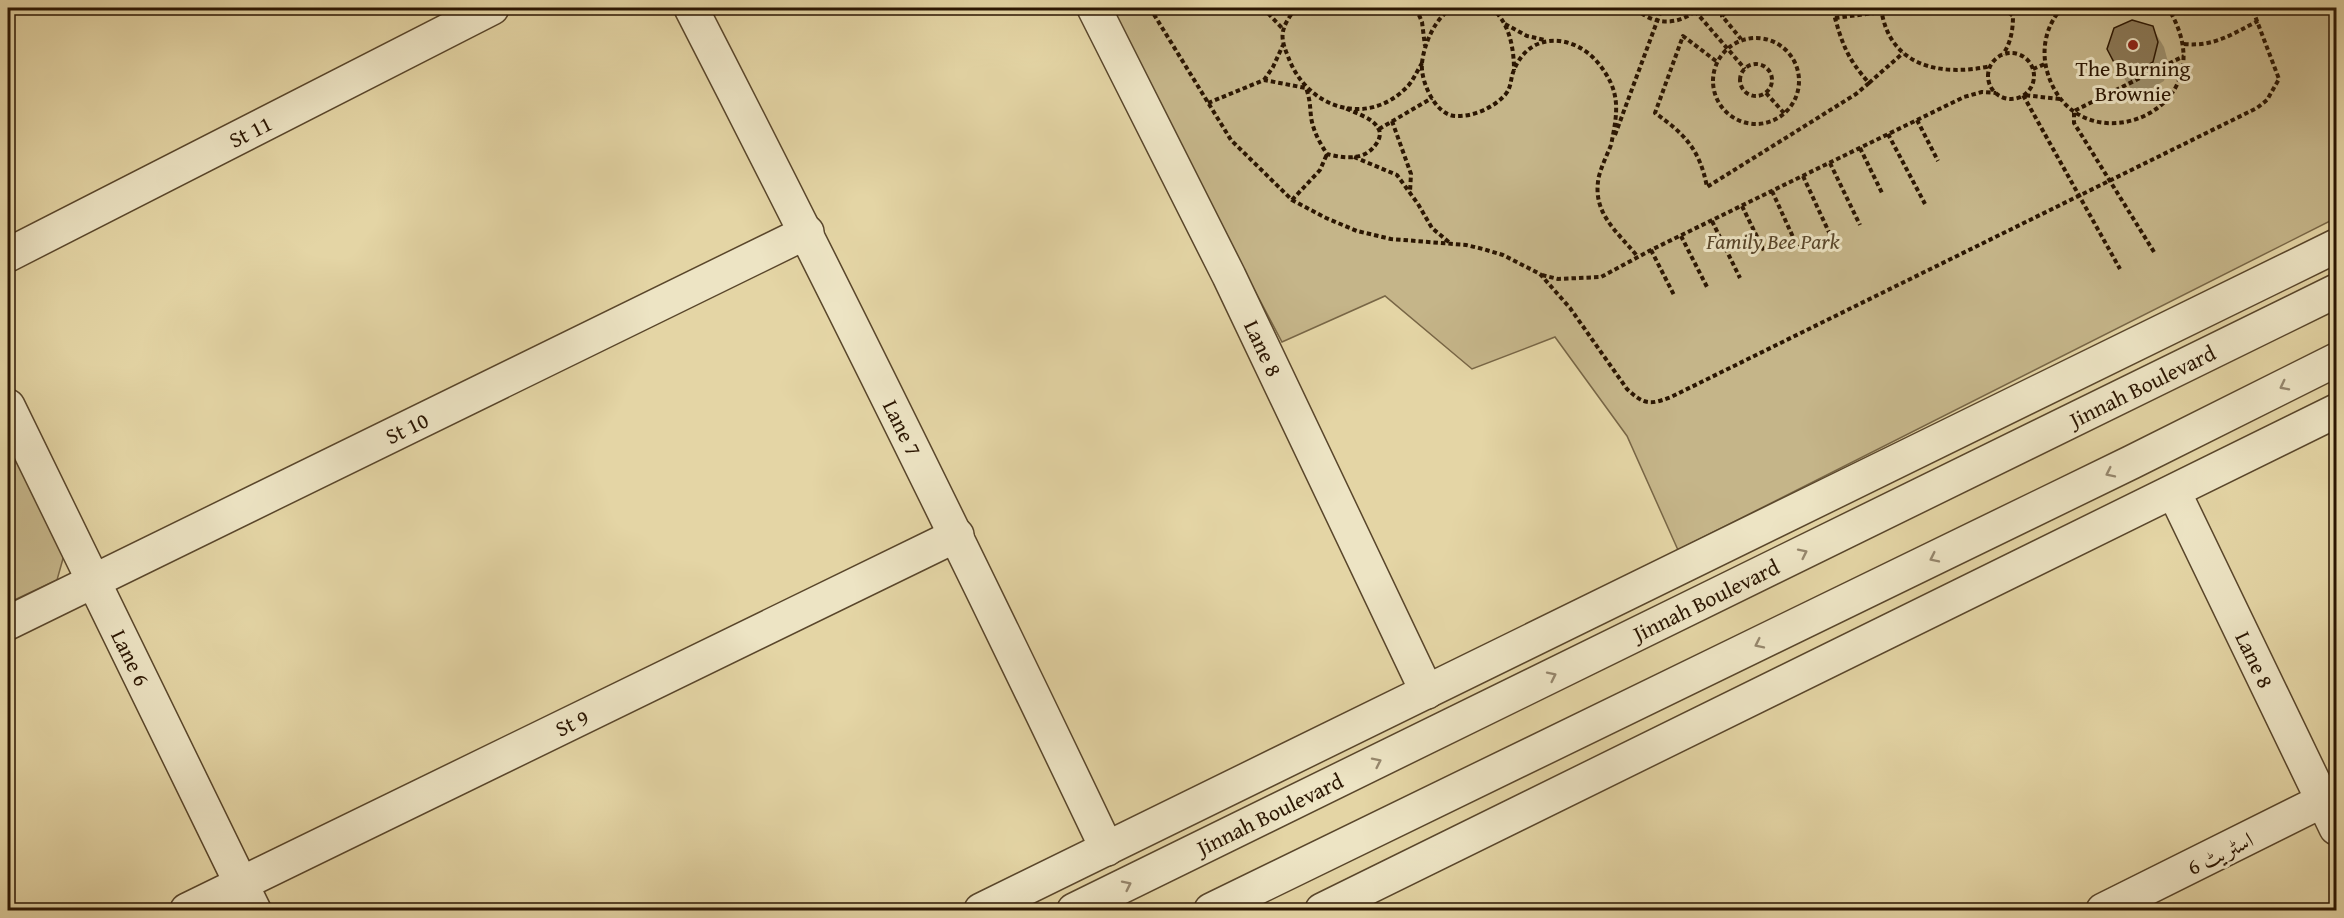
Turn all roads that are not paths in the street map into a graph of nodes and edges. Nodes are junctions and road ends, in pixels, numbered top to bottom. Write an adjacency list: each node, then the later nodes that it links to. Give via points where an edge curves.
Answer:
1 (492, 8): 6 (street, St 11)
2 (691, 8): 4 (street, Lane 7)
3 (1094, 8): 15 (street, Lane 8, via 1229,276)
4 (807, 232): 12 (street, Lane 7); 13 (street, St 10)
5 (2337, 246): 15 (street)
6 (8, 255)
7 (2337, 291): 21 (street, Jinnah Boulevard, one-way to 7)
8 (2337, 360): 22 (street, one-way to 22)
9 (8, 406): 13 (street, Lane 6)
10 (2337, 411): 11 (street)
11 (2174, 492): 16 (street, Lane 8); 23 (street)
12 (957, 535): 17 (street, Lane 7); 18 (street, St 9)
13 (92, 582): 14 (street, St 10); 18 (street, Lane 6)
14 (8, 623)
15 (1426, 692): 17 (street)
16 (2332, 808): 24 (street, اسٹریٹ 6)
17 (1107, 849): 20 (street)
18 (247, 898): 19 (street, St 9)
19 (187, 910)
20 (981, 910)
21 (1074, 910)
22 (1211, 910)
23 (1322, 910)
24 (2103, 910)

